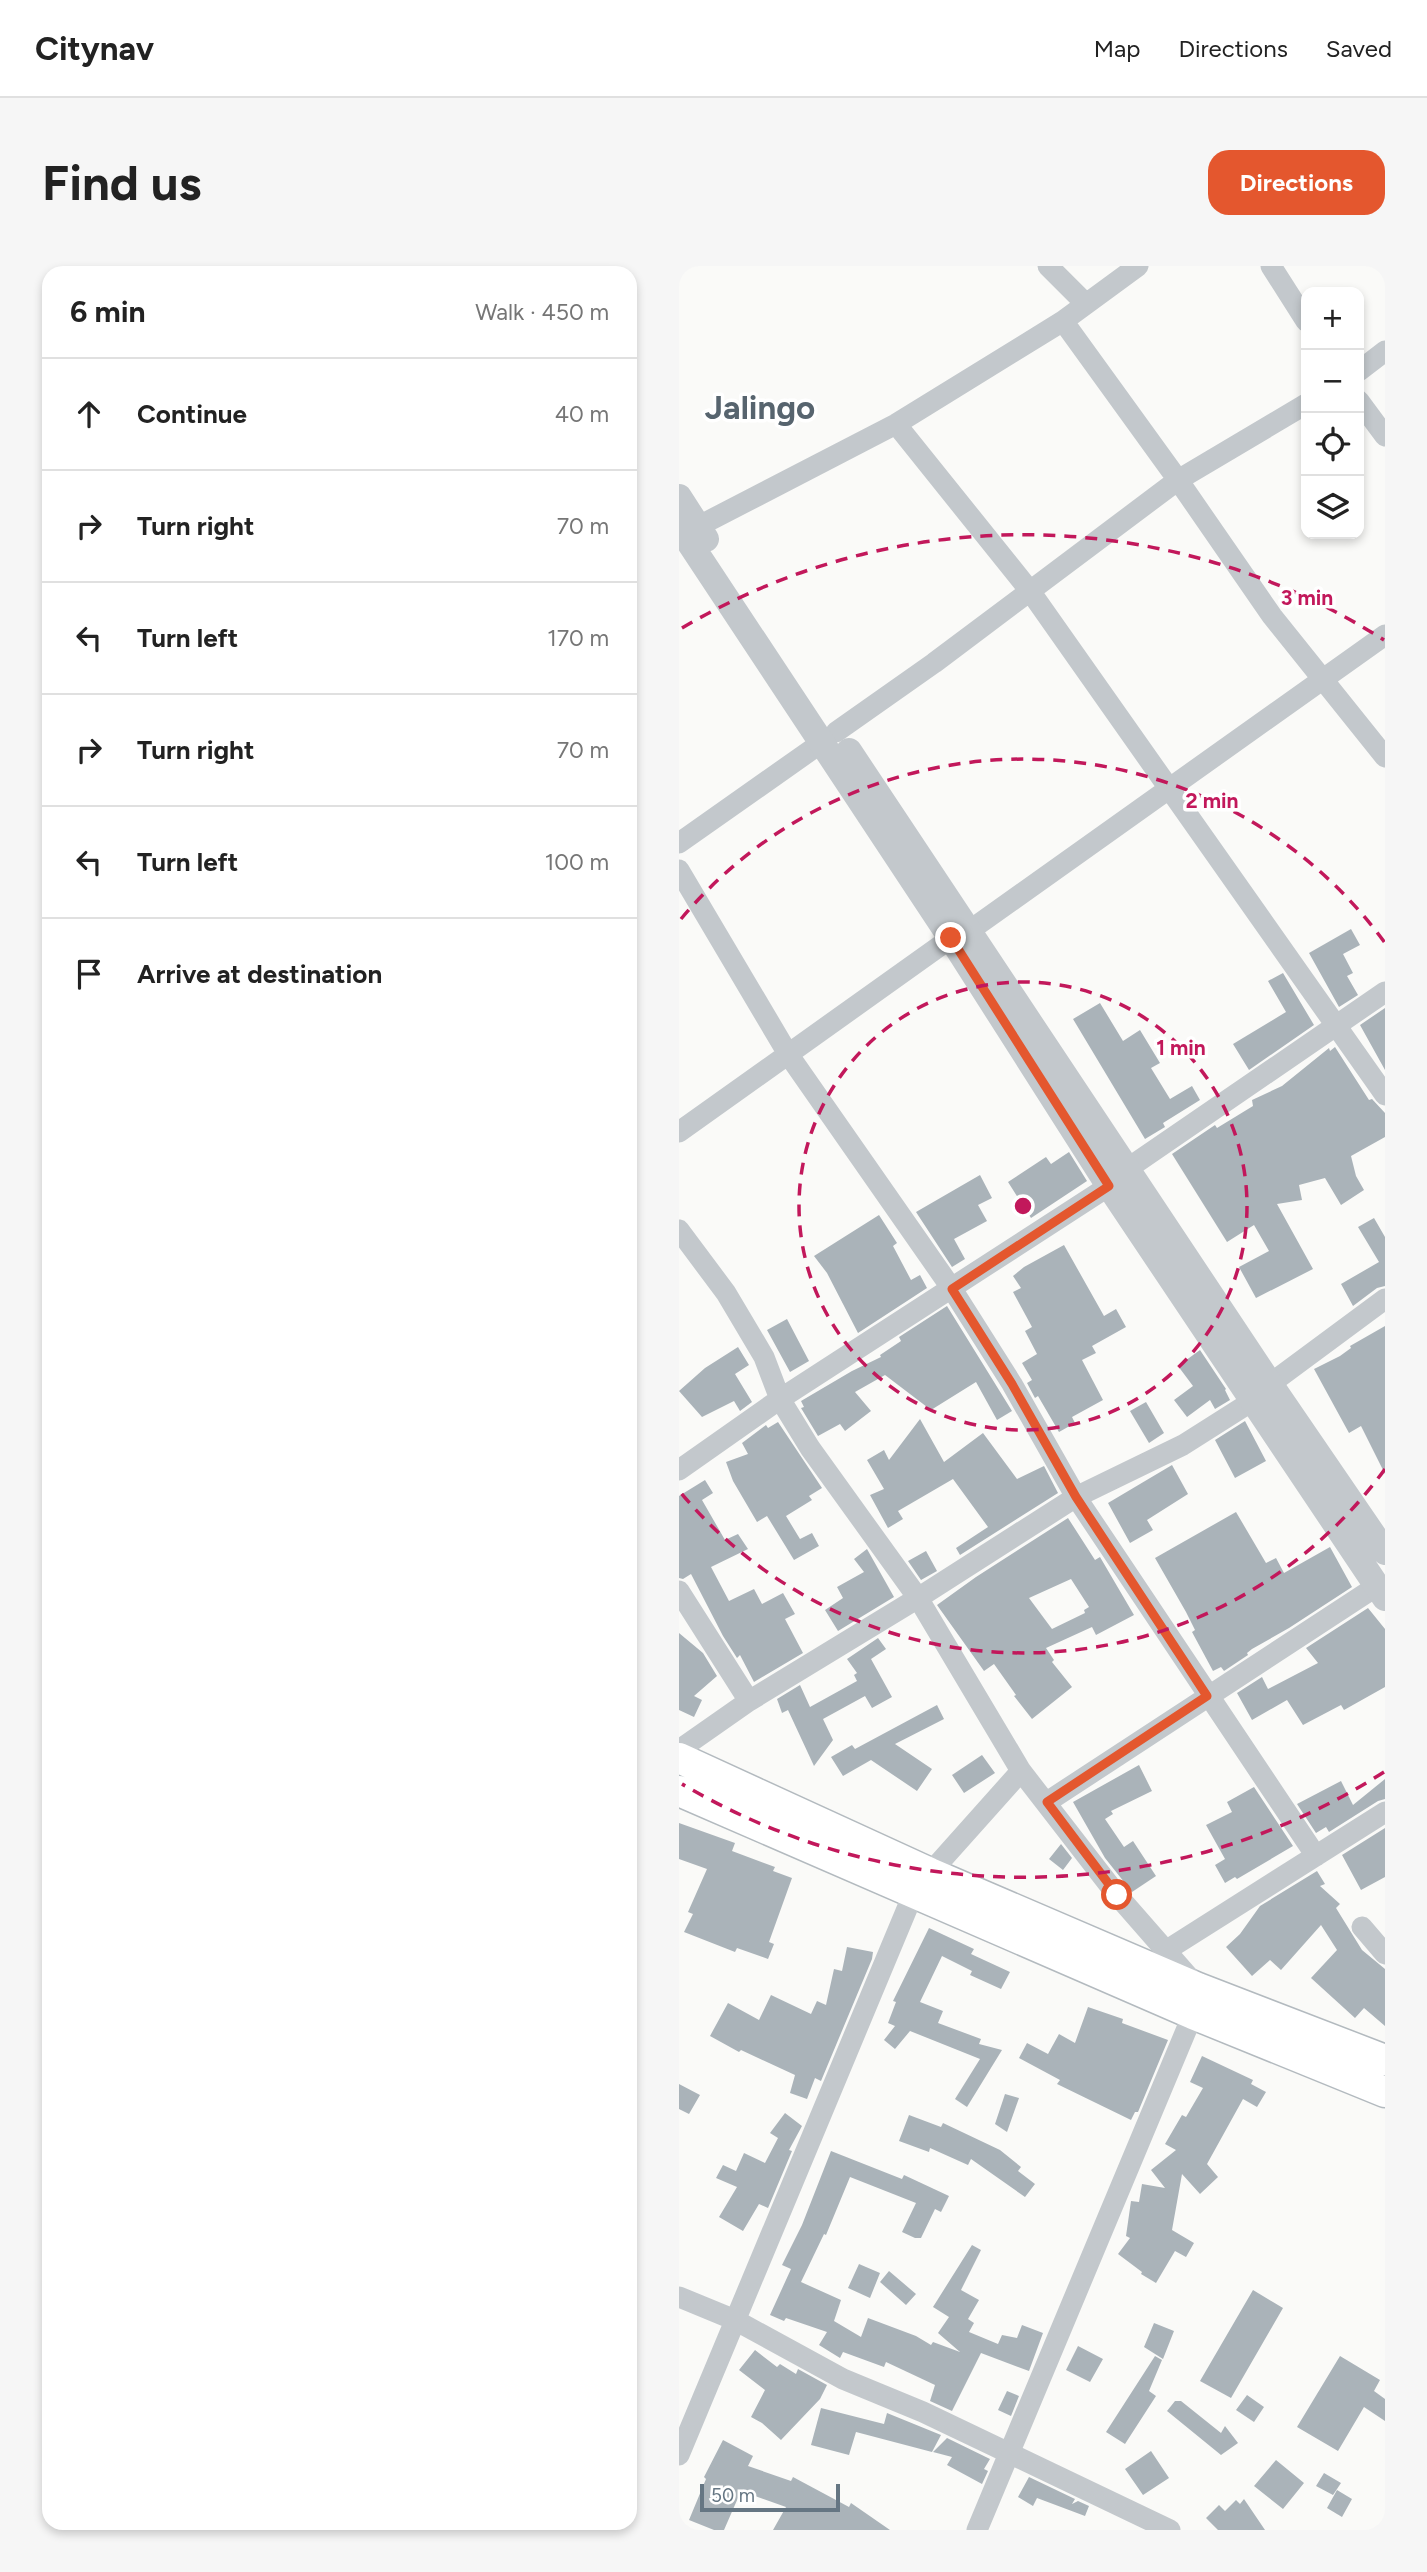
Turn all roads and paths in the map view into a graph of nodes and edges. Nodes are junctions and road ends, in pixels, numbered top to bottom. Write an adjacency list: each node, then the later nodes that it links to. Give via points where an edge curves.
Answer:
1 (1048, 266): 4 (street)
2 (1138, 266): 4 (street)
3 (1271, 266): 5 (street)
4 (1086, 304): 6 (street)
5 (1301, 313)
6 (1063, 321): 11 (street); 13 (street)
7 (1385, 351): 8 (street)
8 (1364, 367)
9 (1301, 407): 13 (street)
10 (1364, 408): 12 (street)
11 (896, 424): 15 (street); 16 (street)
12 (1385, 436)
13 (1178, 480): 16 (street); 18 (street, via 1272,616)
14 (679, 497): 15 (street)
15 (688, 527): 19 (street)
16 (1030, 591): 19 (street); 21 (street)
17 (1385, 635): 18 (street)
18 (1322, 678): 20 (street); 21 (street)
19 (829, 738): 22 (street); 24 (street)
20 (1385, 757)
21 (1167, 789): 24 (street); 26 (street)
22 (679, 843)
23 (679, 870): 27 (street)
24 (960, 935): 27 (street); 30 (street)
25 (1385, 992): 26 (street)
26 (1336, 1027): 28 (street); 30 (street)
27 (788, 1054): 29 (street); 32 (street)
28 (1385, 1096)
29 (679, 1132)
30 (1118, 1177): 32 (street); 34 (street)
31 (679, 1230): 35 (street, via 726,1293 764,1357)
32 (952, 1289): 35 (street); 37 (street)
33 (1385, 1299): 34 (street)
34 (1262, 1392): 37 (street, via 1183,1445); 38 (street); 40 (street)
35 (781, 1399): 36 (street); 41 (street, via 810,1448)
36 (679, 1470)
37 (1076, 1497): 41 (street); 42 (street)
38 (1385, 1552)
39 (679, 1591): 43 (street)
40 (1381, 1592): 42 (street)
41 (918, 1598): 43 (street); 46 (street)
42 (1207, 1696): 48 (street); 50 (street)
43 (749, 1700): 44 (street)
44 (679, 1751)
45 (679, 1758): 51 (main road)
46 (1021, 1771): 48 (street); 51 (street)
47 (679, 1791): 51 (main road)
48 (1047, 1802): 53 (street, via 1117,1895)
49 (1385, 1812): 50 (street)
50 (1316, 1856): 53 (street)
51 (922, 1883): 55 (main road); 59 (street)
52 (1362, 1927): 54 (street)
53 (1167, 1950): 55 (street)
54 (1385, 1954)
55 (1196, 2001): 56 (main road); 57 (main road); 60 (street)
56 (1382, 2055)
57 (1385, 2092)
58 (679, 2297): 59 (street)
59 (735, 2320): 60 (street, via 843,2379); 61 (street)
60 (1010, 2453): 62 (street); 63 (street)
61 (679, 2455)
62 (977, 2530)
63 (1170, 2530)

